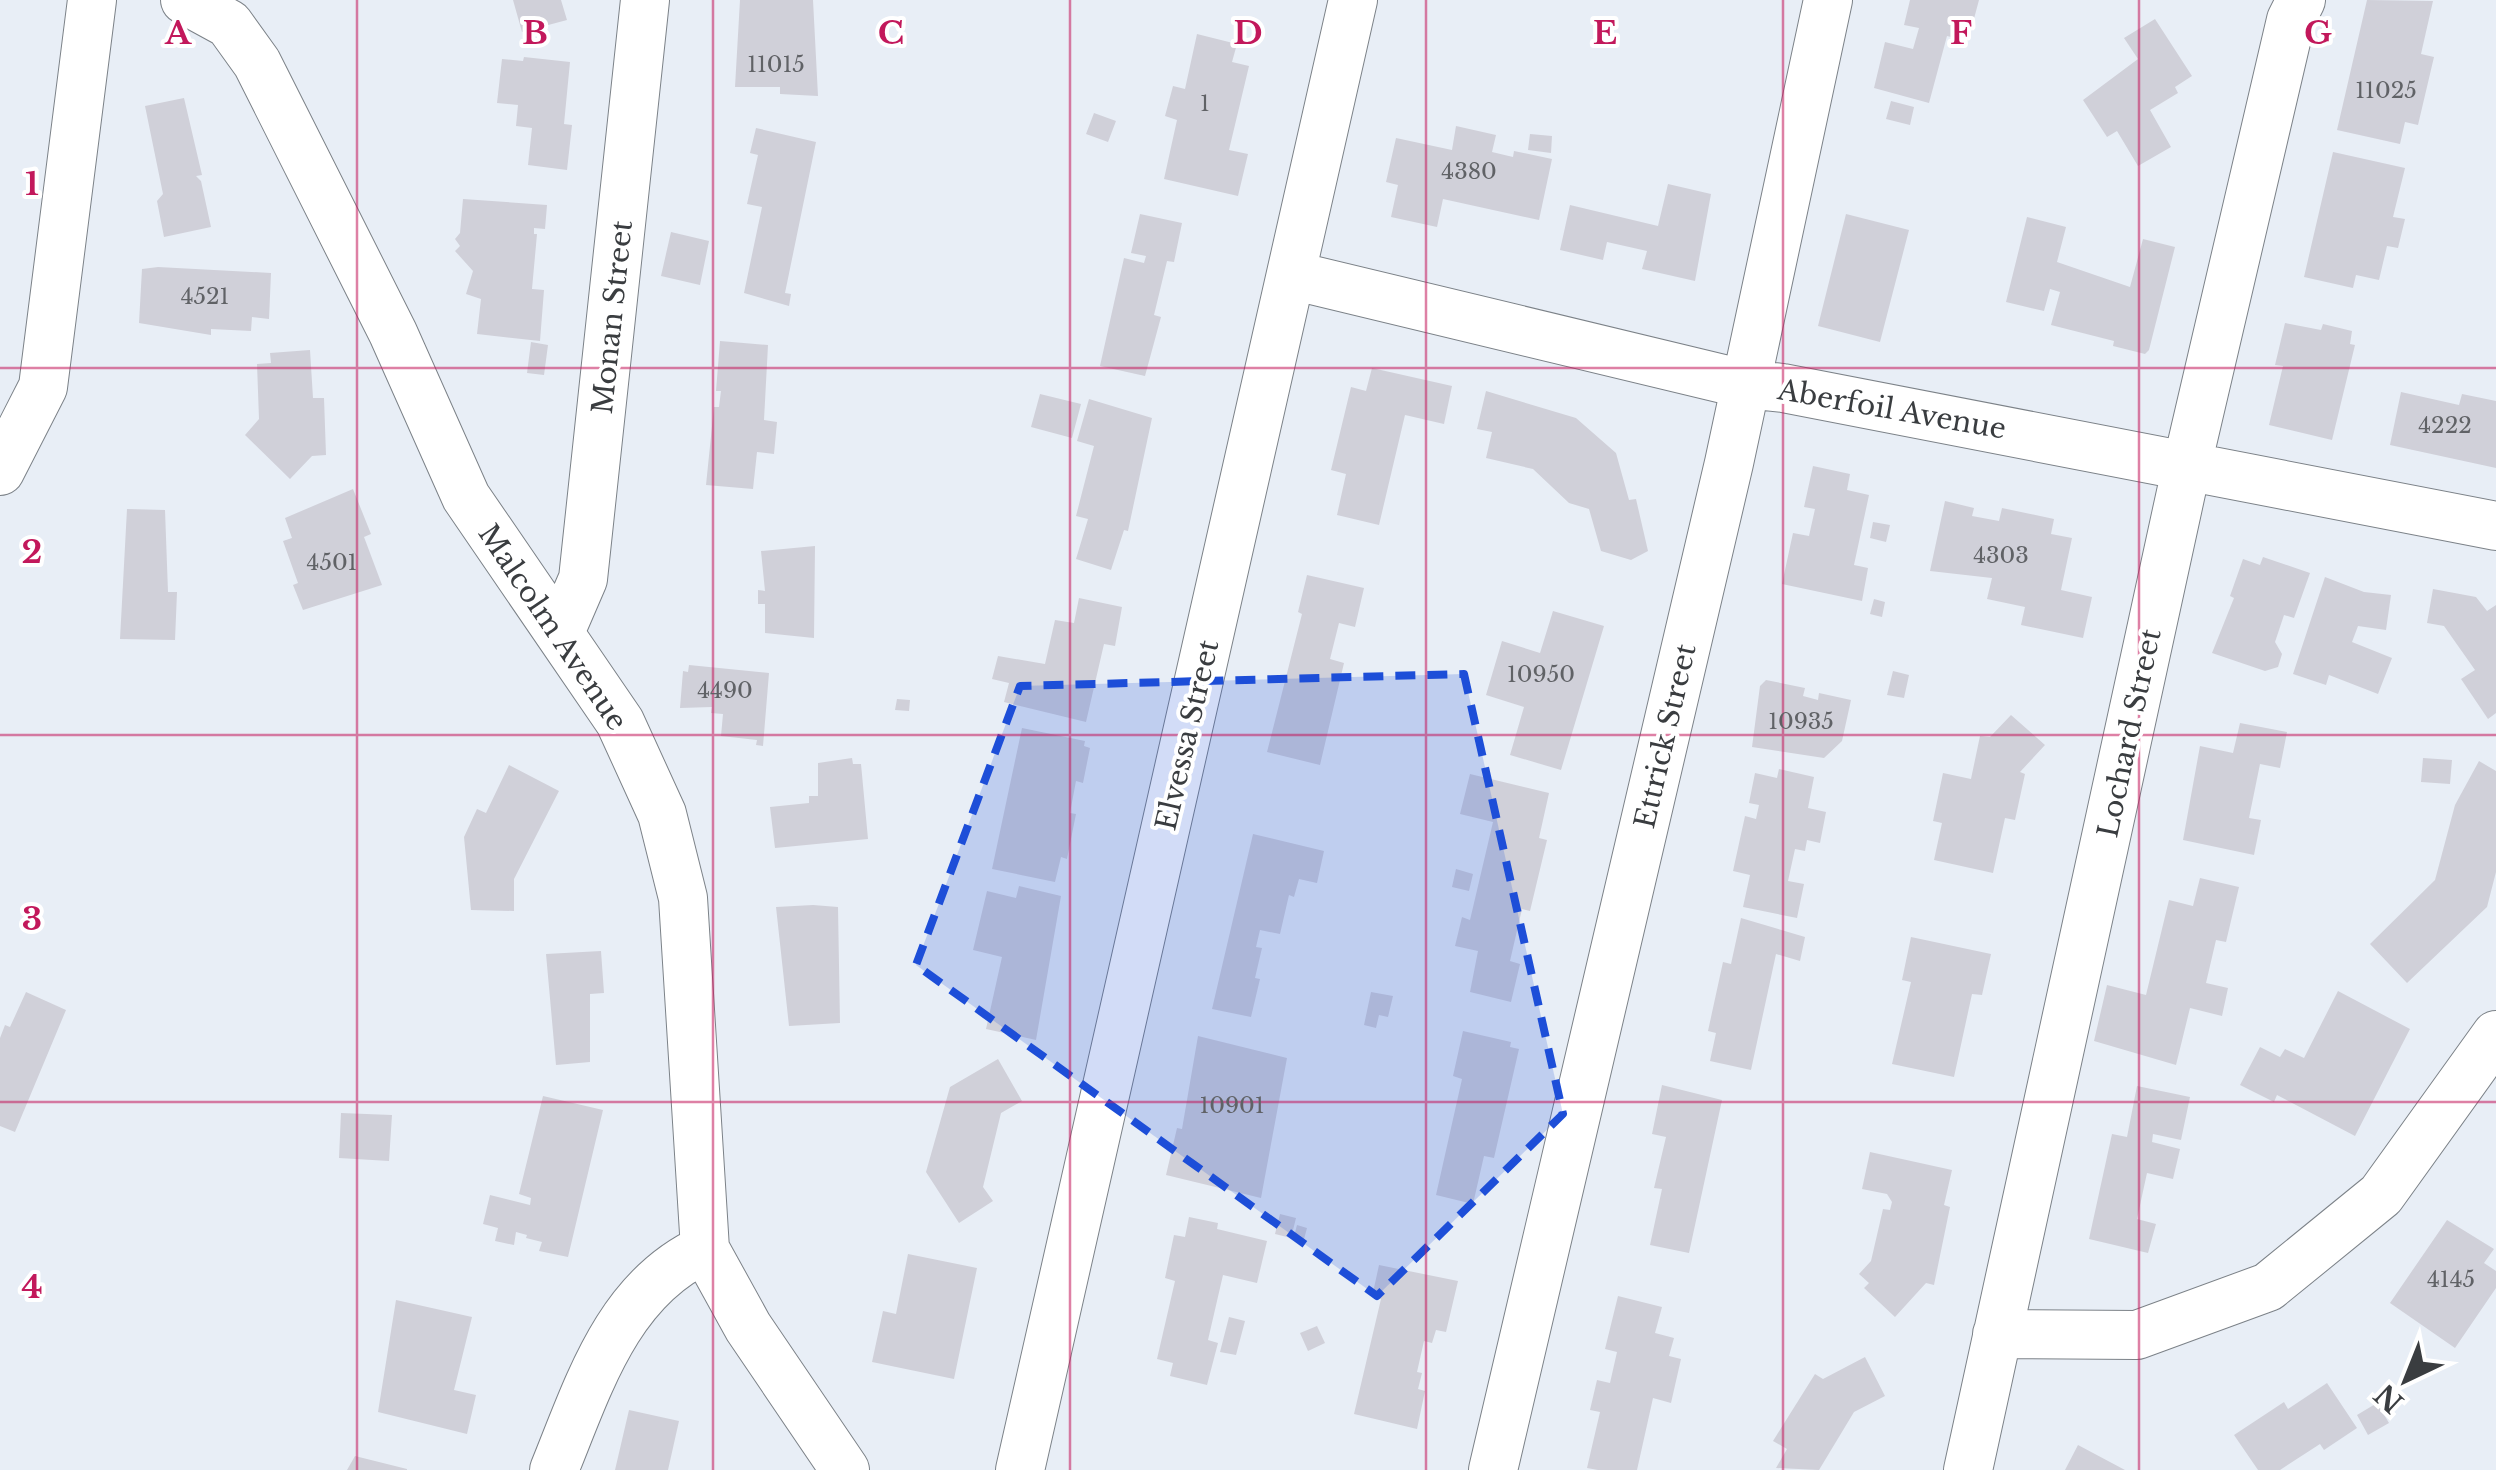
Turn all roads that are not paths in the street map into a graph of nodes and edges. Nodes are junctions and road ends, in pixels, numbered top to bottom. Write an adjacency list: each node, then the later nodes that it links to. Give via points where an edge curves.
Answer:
1 (185, 0): 12 (street, Malcolm Avenue, via 229,24 258,64 394,334 466,496)
2 (644, 0): 12 (street, Monan Street, via 583,579)
3 (1354, 0): 7 (street, Elvessa Street)
4 (1828, 0): 8 (street, Ettrick Street)
5 (2300, 0): 9 (street, Lochard Street)
6 (100, 1): 10 (street, via 43,387)
7 (1291, 276): 8 (street, Aberfoil Avenue); 18 (street, Elvessa Street)
8 (1744, 384): 9 (street, Aberfoil Avenue); 19 (street, Ettrick Street)
9 (2188, 464): 11 (street, Aberfoil Avenue); 15 (street, Lochard Street)
10 (0, 472)
11 (2496, 526)
12 (561, 630): 14 (street, Malcolm Avenue, via 620,722 648,783 683,898)
13 (2496, 1035): 15 (street, via 2381,1195 2268,1287 2137,1334)
14 (705, 1249): 16 (street, via 675,1262 609,1337); 17 (street, Malcolm Avenue, via 748,1327)
15 (1997, 1334): 20 (street, Lochard Street)
16 (554, 1470)
17 (845, 1470)
18 (1020, 1470)
19 (1494, 1470)
20 (1968, 1470)

